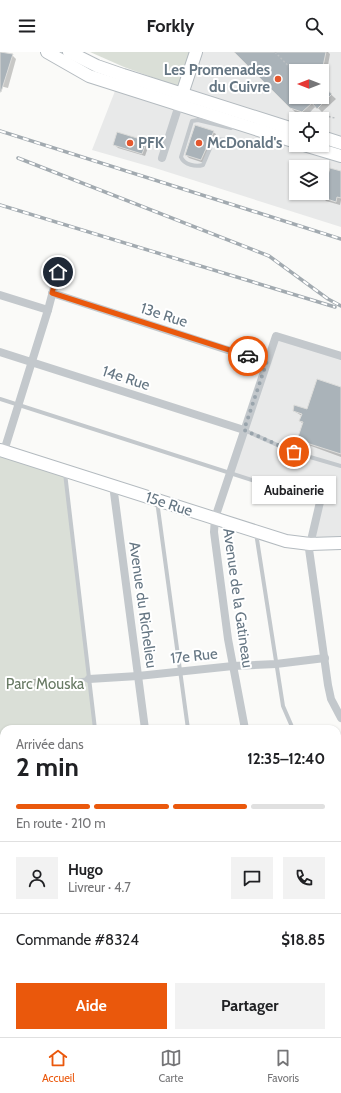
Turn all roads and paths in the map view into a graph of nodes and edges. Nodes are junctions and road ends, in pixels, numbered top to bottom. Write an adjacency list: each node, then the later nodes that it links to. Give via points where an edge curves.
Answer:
1 (46, 52): 6 (main road, via 89,76)
2 (69, 52): 6 (main road)
3 (196, 52): 6 (main road)
4 (275, 52): 5 (path)
5 (289, 67)
6 (180, 99): 10 (main road); 11 (main road); 17 (street)
7 (316, 104): 8 (path, via 309,112)
8 (335, 118)
9 (231, 128): 13 (lane, via 198,120 192,122 182,161 203,165 214,139)
10 (289, 128)
11 (289, 139)
12 (329, 139): 14 (main road)
13 (227, 140)
14 (341, 143)
15 (328, 152): 16 (main road)
16 (341, 156)
17 (162, 158)
18 (58, 272): 19 (street)
19 (52, 293): 21 (street); 24 (street, 13e Rue)
20 (0, 295): 21 (street)
21 (48, 310): 25 (street)
22 (0, 352): 25 (street, 14e Rue)
23 (341, 356): 24 (street, Avenue de la Gatineau, via 276,336)
24 (267, 361): 28 (street, Avenue de la Gatineau)
25 (32, 362): 27 (street); 28 (street, 14e Rue)
26 (0, 399): 27 (lane)
27 (18, 405): 29 (street); 32 (lane)
28 (244, 430): 30 (lane, via 294,452); 32 (street, Avenue de la Gatineau)
29 (2, 451): 31 (main road, 15e Rue)
30 (341, 466)
31 (64, 471): 33 (main road, 15e Rue); 45 (lane)
32 (229, 473): 35 (lane); 36 (street, Avenue de la Gatineau)
33 (112, 485): 34 (main road, 15e Rue); 44 (street, Avenue du Richelieu)
34 (157, 499): 36 (main road, 15e Rue); 43 (lane)
35 (320, 502): 39 (street)
36 (215, 518): 37 (main road, 15e Rue); 42 (street, Avenue de la Gatineau, via 214,532 220,582)
37 (256, 531): 39 (main road, 15e Rue, via 286,541); 41 (lane)
38 (341, 542): 39 (main road, 15e Rue)
39 (310, 544): 40 (street)
40 (325, 658): 41 (street, 17e Rue); 49 (street, via 331,699)
41 (276, 664): 42 (street, 17e Rue); 54 (lane, via 283,706)
42 (233, 666): 43 (street, 17e Rue); 53 (street, Avenue de la Gatineau)
43 (180, 671): 44 (street, 17e Rue); 52 (lane)
44 (138, 676): 45 (street, 17e Rue); 51 (street, Avenue du Richelieu)
45 (89, 680): 47 (lane); 50 (lane)
46 (40, 683): 48 (path)
47 (64, 683)
48 (55, 684)
49 (341, 718)
50 (95, 725)
51 (144, 725)
52 (187, 725)
53 (243, 725)
54 (290, 725)

